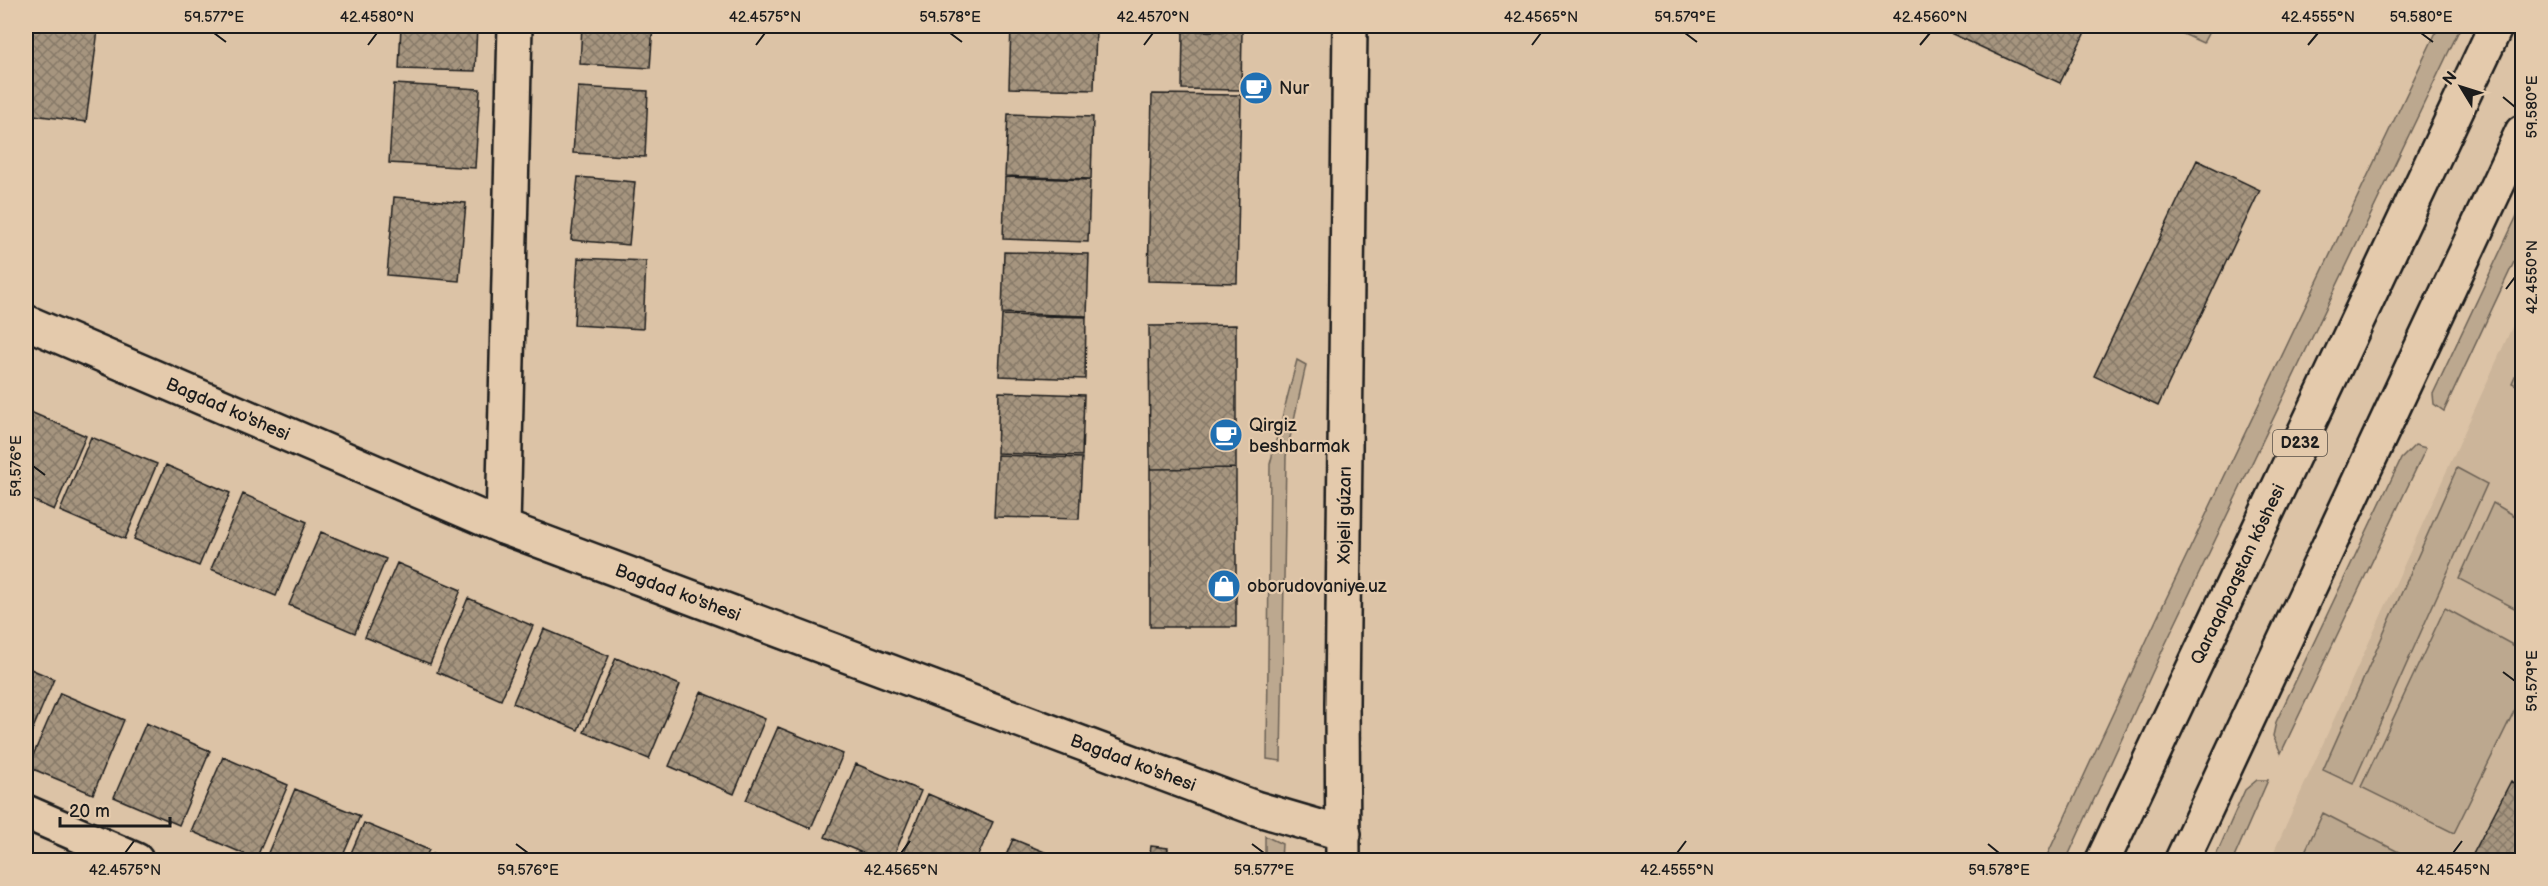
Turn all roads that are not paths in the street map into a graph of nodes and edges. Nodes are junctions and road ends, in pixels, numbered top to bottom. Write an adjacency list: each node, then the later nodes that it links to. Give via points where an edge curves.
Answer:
1 (515, 26): 6 (main road)
2 (1350, 26): 8 (main road, Xojeli gúzarı, via 1342,704)
3 (2496, 26): 10 (main road, Qaraqalpaqstan kóshesi / D232)
4 (2523, 132): 11 (main road)
5 (26, 322): 6 (main road, Bagdad ko'shesi)
6 (503, 526): 8 (main road, Bagdad ko'shesi, via 1255,808)
7 (26, 812): 9 (main road)
8 (1344, 848)
9 (136, 861)
10 (2103, 861)
11 (2182, 861)

